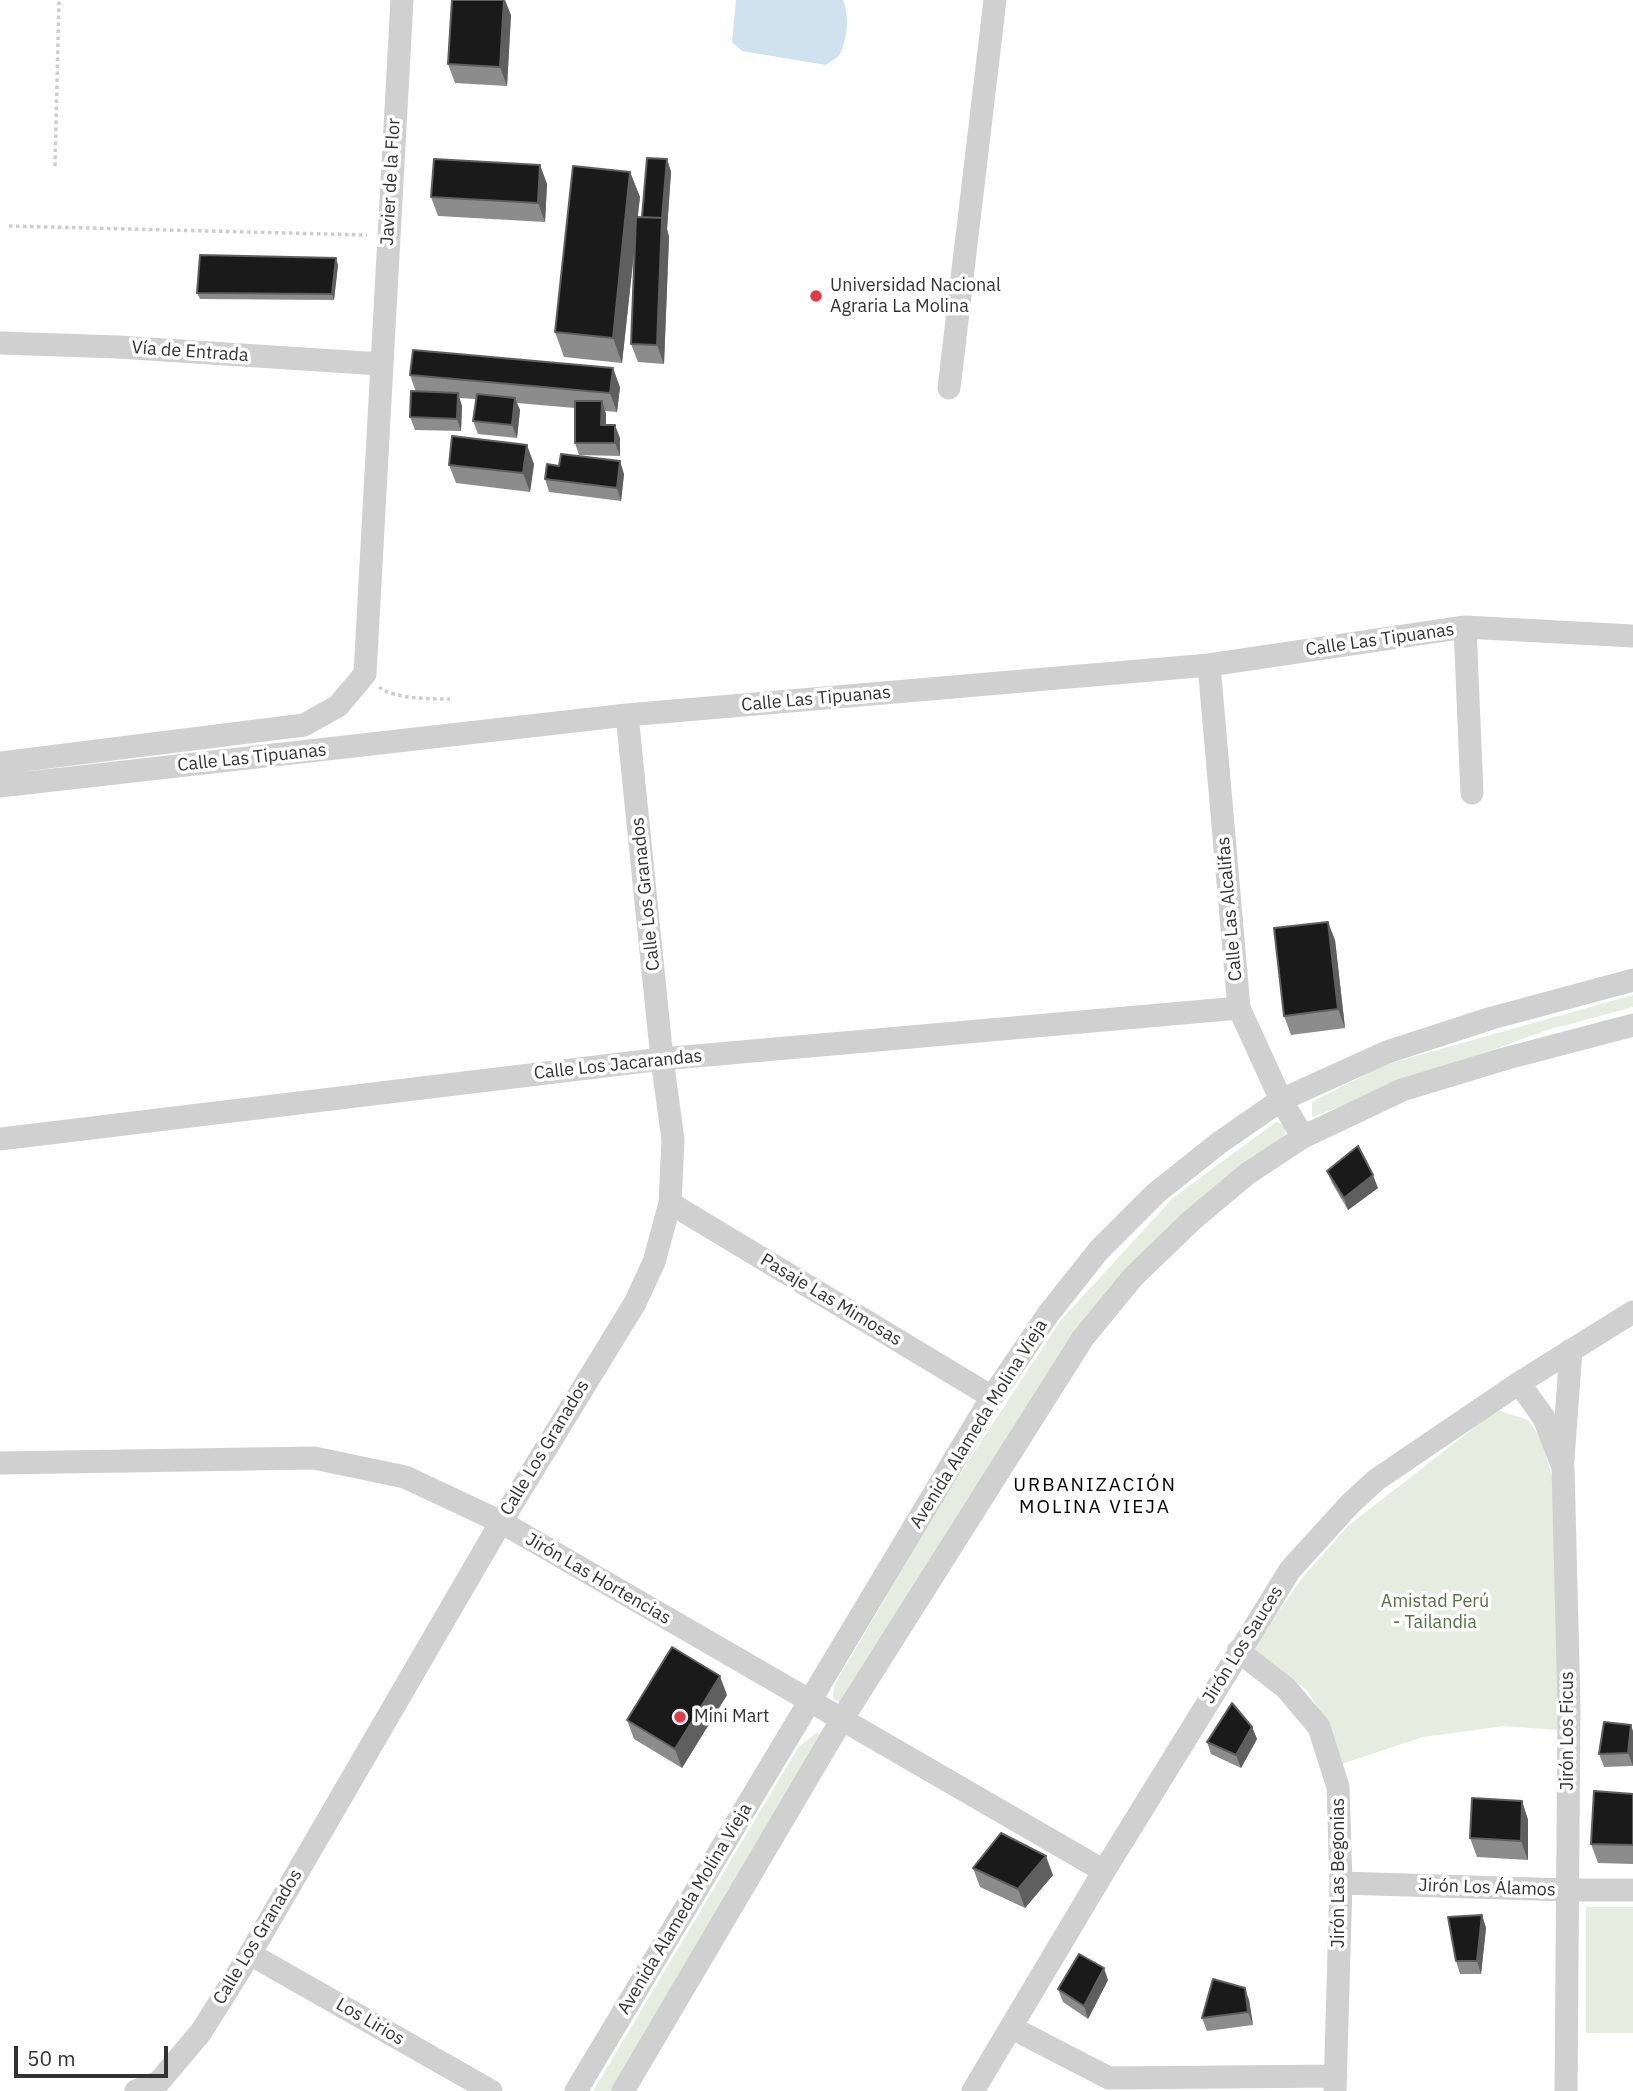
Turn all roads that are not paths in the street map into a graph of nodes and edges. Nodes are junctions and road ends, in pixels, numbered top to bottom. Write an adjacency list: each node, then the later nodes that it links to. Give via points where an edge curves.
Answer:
1 (402, 0): 4 (street, Javier de la Flor)
2 (995, 0): 5 (street)
3 (0, 343): 4 (street, Vía de Entrada)
4 (381, 364): 10 (street, Javier de la Flor, via 365,674 338,706 304,725)
5 (949, 388)
6 (1465, 627): 7 (street, Calle Las Tipuanas); 8 (street, Calle Las Tipuanas); 12 (street)
7 (1633, 636)
8 (1209, 665): 9 (street, Calle Las Tipuanas); 14 (street, Calle Las Alcalifas)
9 (627, 715): 11 (street, Calle Las Tipuanas); 16 (street, Calle Los Granados)
10 (0, 763)
11 (0, 786)
12 (1472, 793)
13 (1633, 980): 17 (street, Avenida Alameda Molina Vieja, via 1387,1052)
14 (1238, 1008): 16 (street, Calle Los Jacarandas); 17 (street, Calle Las Alcalifas)
15 (1633, 1025): 18 (street, via 1402,1090)
16 (662, 1059): 19 (street, Calle Los Jacarandas); 20 (street, Calle Los Granados, via 673,1140)
17 (1281, 1100): 18 (street, Calle Las Alcalifas); 24 (street, Avenida Alameda Molina Vieja, via 1156,1194 1099,1250)
18 (1303, 1137): 30 (street, via 1247,1174 1192,1220 1133,1278 1083,1338)
19 (0, 1139)
20 (670, 1203): 24 (street, Pasaje Las Mimosas); 27 (street, Calle Los Granados, via 654,1262 635,1303)
21 (1633, 1312): 22 (street, Jirón Los Sauces)
22 (1571, 1350): 23 (street, Jirón Los Sauces); 26 (street)
23 (1519, 1383): 26 (street, Jirón Los Ficus, via 1544,1418); 28 (street, Jirón Los Sauces, via 1376,1480 1350,1504 1290,1570)
24 (992, 1397): 29 (street, Avenida Alameda Molina Vieja)
25 (0, 1463): 27 (street, Jirón Las Hortencias, via 314,1458 405,1477)
26 (1563, 1467): 34 (street, Jirón Los Ficus)
27 (500, 1521): 29 (street, Jirón Las Hortencias); 35 (street, Calle Los Granados)
28 (1238, 1651): 31 (street, Jirón Los Sauces); 32 (street, Jirón Las Begonias, via 1286,1688 1319,1727 1338,1787)
29 (809, 1701): 30 (street, Jirón Las Hortencias); 40 (street, Avenida Alameda Molina Vieja)
30 (841, 1721): 31 (street, Jirón Las Hortencias); 41 (street)
31 (1104, 1871): 36 (street, Jirón Los Sauces)
32 (1341, 1883): 34 (street, Jirón Los Álamos); 37 (street, Jirón Las Begonias)
33 (1633, 1890): 34 (street, Jirón Los Álamos)
34 (1568, 1891): 43 (street, Jirón Los Ficus)
35 (250, 1954): 38 (street, Calle Los Granados, via 192,2042 159,2082); 39 (street, Los Lirios)
36 (1012, 2028): 37 (street, via 1109,2078); 42 (street, Jirón Los Sauces)
37 (1335, 2084)
38 (136, 2091)
39 (491, 2091)
40 (576, 2091)
41 (623, 2091)
42 (973, 2091)
43 (1566, 2091)

